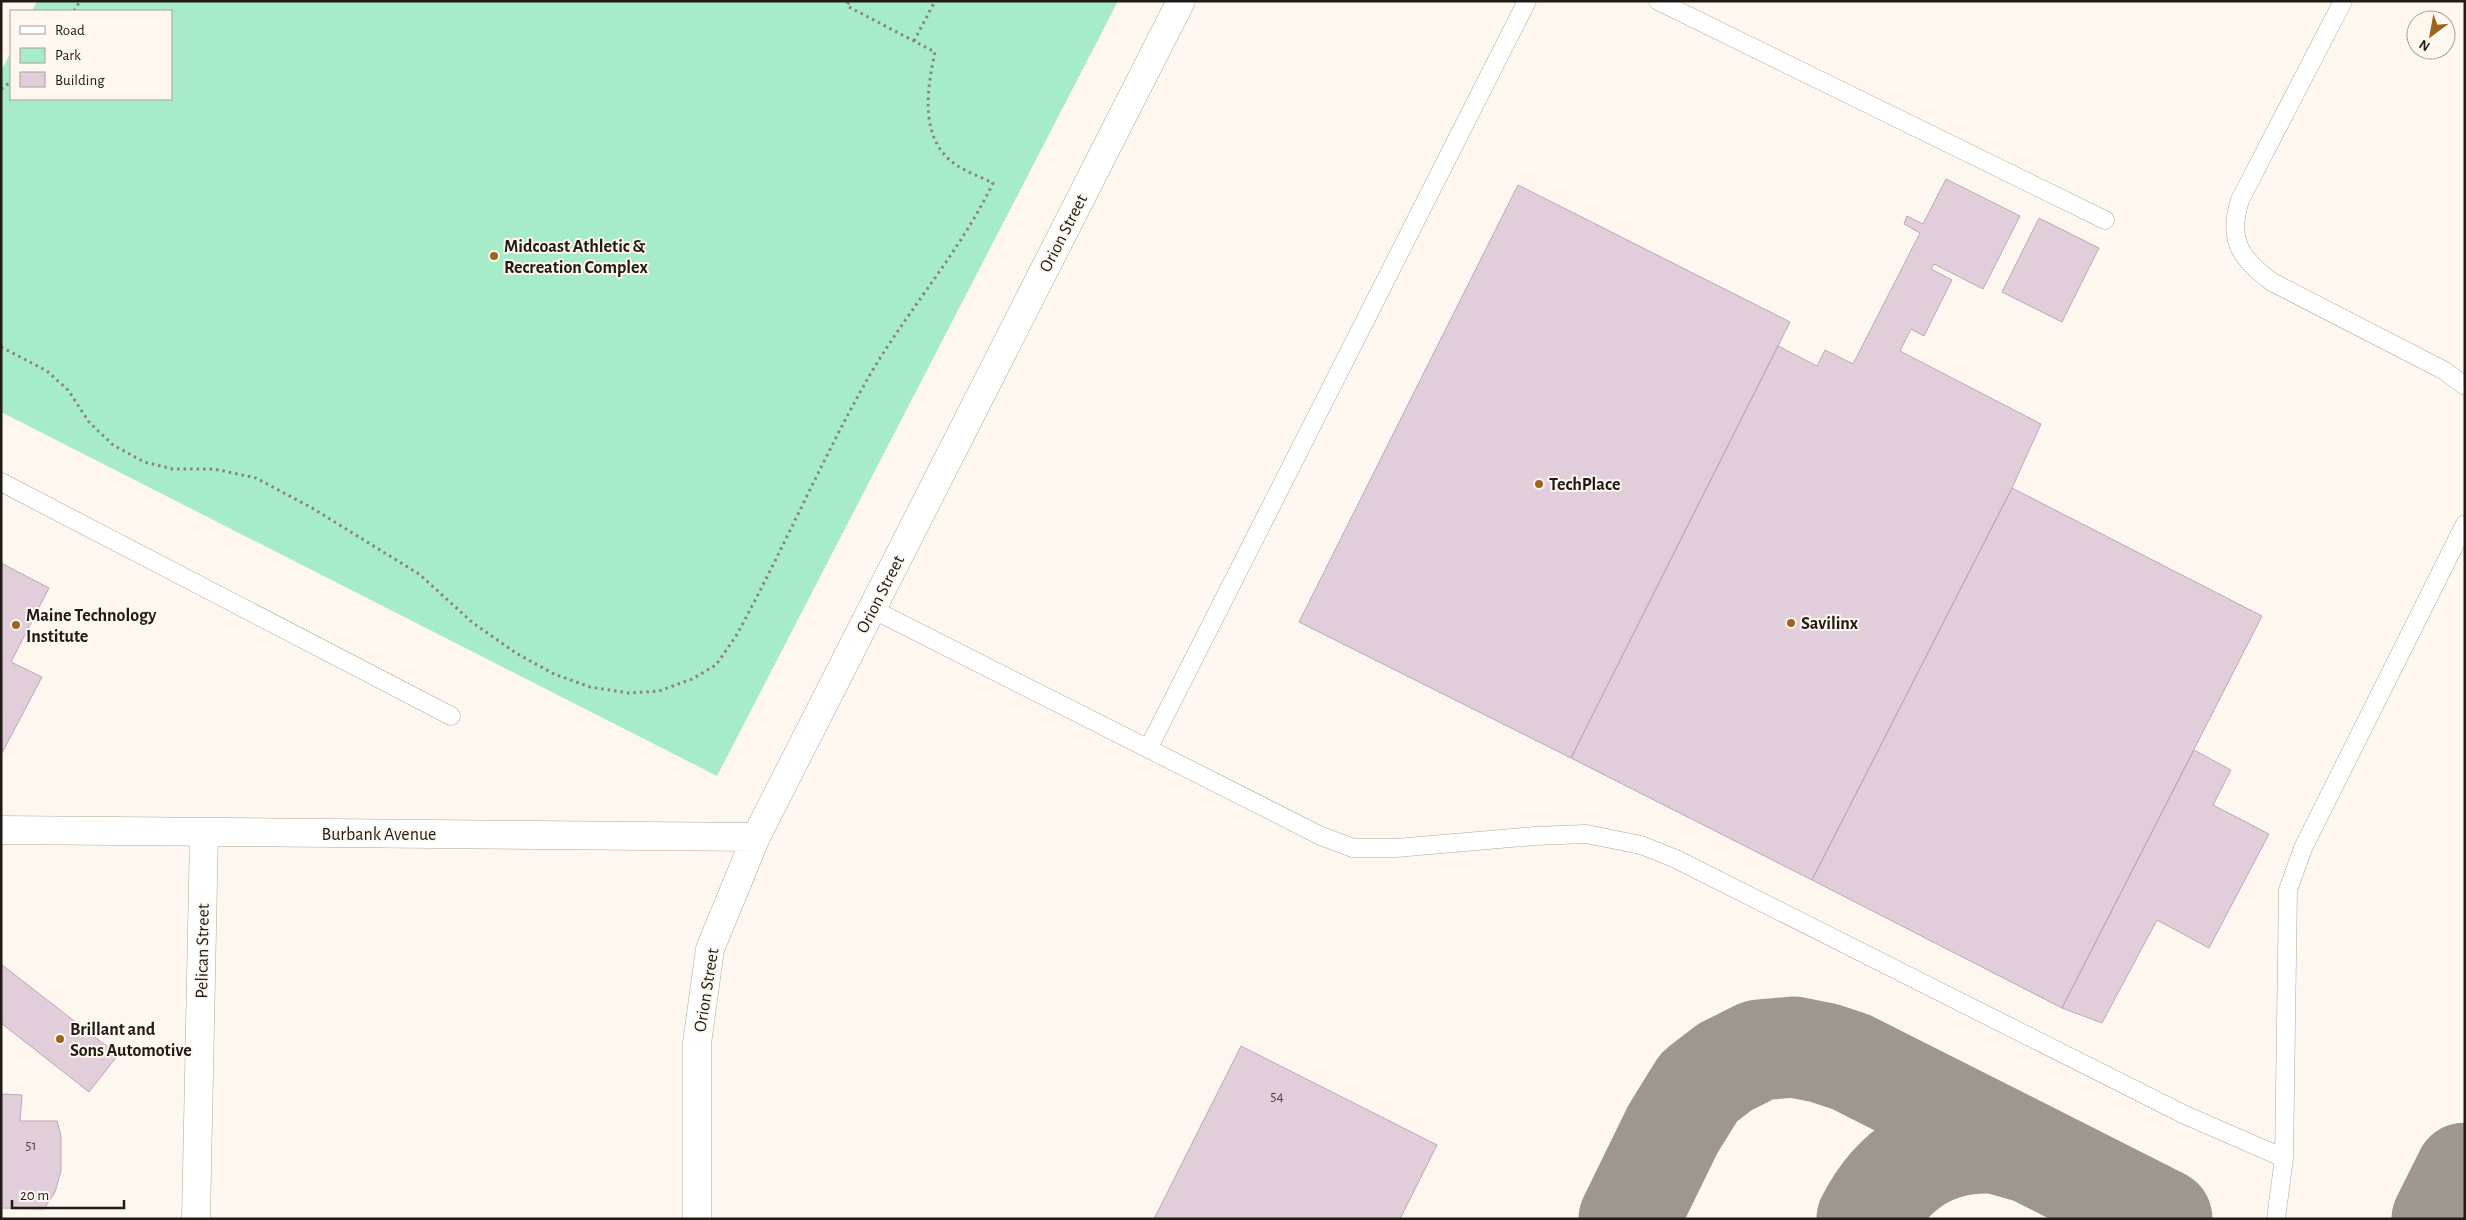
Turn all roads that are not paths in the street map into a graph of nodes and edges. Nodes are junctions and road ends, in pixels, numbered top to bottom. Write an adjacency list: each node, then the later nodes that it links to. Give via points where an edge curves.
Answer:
1 (1181, 1): 9 (street, Orion Street)
2 (1527, 1): 11 (lane)
3 (1658, 1): 5 (lane)
4 (2343, 1): 6 (lane, via 2240,200 2233,221 2242,256 2272,282 2445,370)
5 (2106, 220)
6 (2465, 386)
7 (1, 482): 10 (lane)
8 (2465, 524): 15 (lane, via 2303,848 2288,890)
9 (872, 609): 11 (lane); 14 (street, Orion Street)
10 (451, 716)
11 (1148, 747): 15 (lane, via 1320,836 1352,848 1396,848 1586,834 1641,845 1676,858 2185,1115)
12 (1, 830): 13 (street, Burbank Avenue)
13 (204, 833): 14 (street, Burbank Avenue); 16 (street, Pelican Street)
14 (756, 837): 17 (street, Orion Street, via 710,949 697,1043)
15 (2284, 1158): 18 (lane)
16 (196, 1219)
17 (697, 1219)
18 (2276, 1219)

